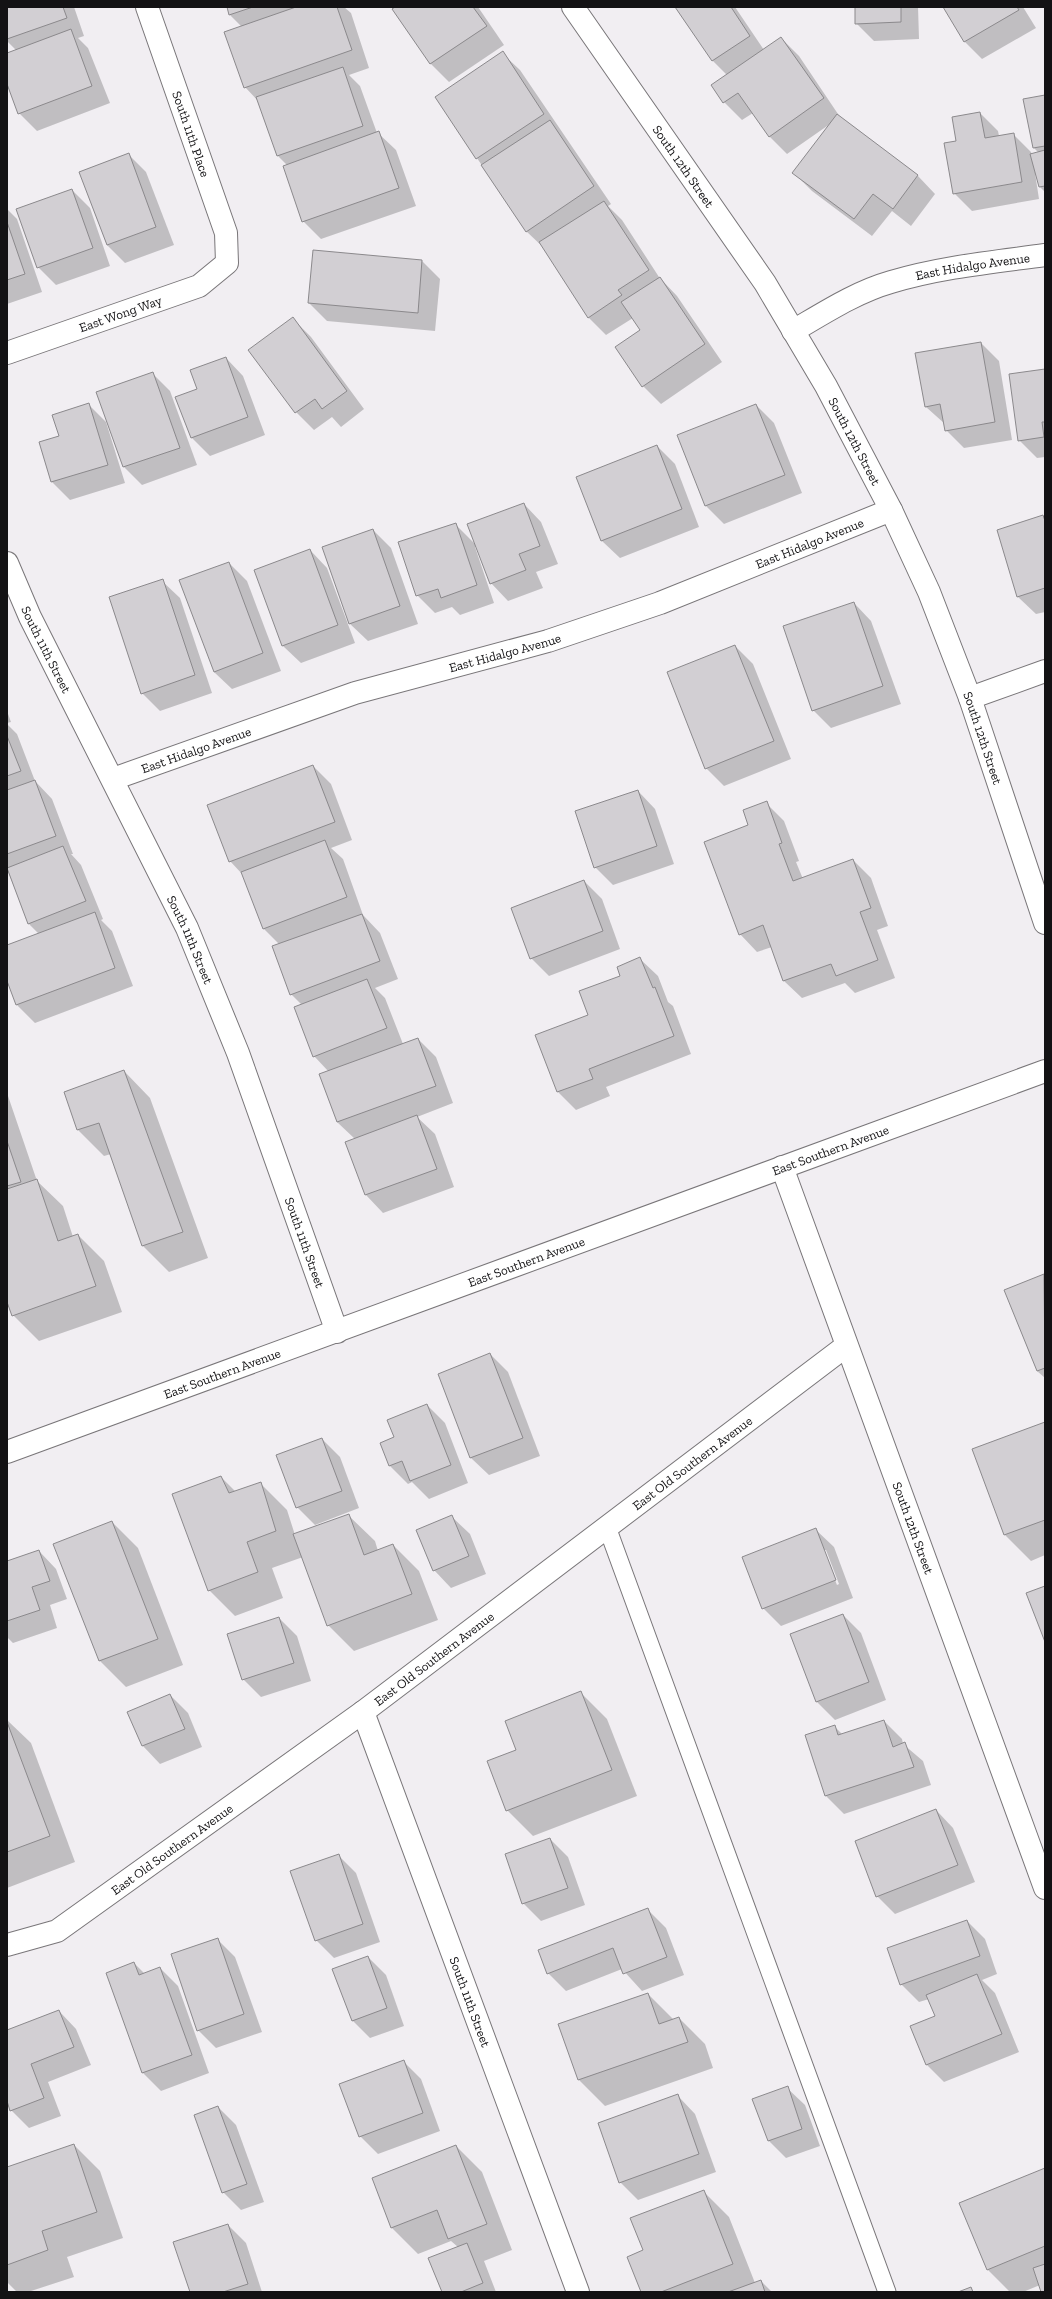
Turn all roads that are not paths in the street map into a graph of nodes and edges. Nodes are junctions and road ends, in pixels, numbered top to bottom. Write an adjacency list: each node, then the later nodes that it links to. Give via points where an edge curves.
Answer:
1 (147, 7): 4 (street, South 11th Place, via 226,233)
2 (573, 7): 5 (street, South 12th Street, via 765,283)
3 (1045, 255): 5 (street, East Hidalgo Avenue, via 953,268 890,282 837,305)
4 (227, 263): 6 (street, East Wong Way, via 200,286)
5 (793, 331): 7 (street, South 12th Street, via 826,386)
6 (7, 353)
7 (891, 510): 10 (street, South 12th Street, via 929,592); 11 (street, East Hidalgo Avenue, via 660,603 548,641 356,693)
8 (9, 572): 11 (street, South 11th Street)
9 (1045, 671): 10 (street)
10 (970, 698): 12 (street, South 12th Street)
11 (112, 779): 15 (street, South 11th Street, via 187,928 238,1053)
12 (1045, 923)
13 (1044, 1075): 14 (street, East Southern Avenue)
14 (782, 1167): 15 (street, East Southern Avenue); 16 (street, South 12th Street)
15 (337, 1332): 17 (street, East Southern Avenue)
16 (846, 1346): 18 (street, East Old Southern Avenue); 20 (street, South 12th Street)
17 (7, 1452)
18 (607, 1527): 19 (street, East Old Southern Avenue); 23 (lane)
19 (363, 1712): 21 (street, East Old Southern Avenue, via 57,1931); 22 (street, South 11th Street)
20 (1045, 1888)
21 (7, 1945)
22 (578, 2292)
23 (887, 2292)

